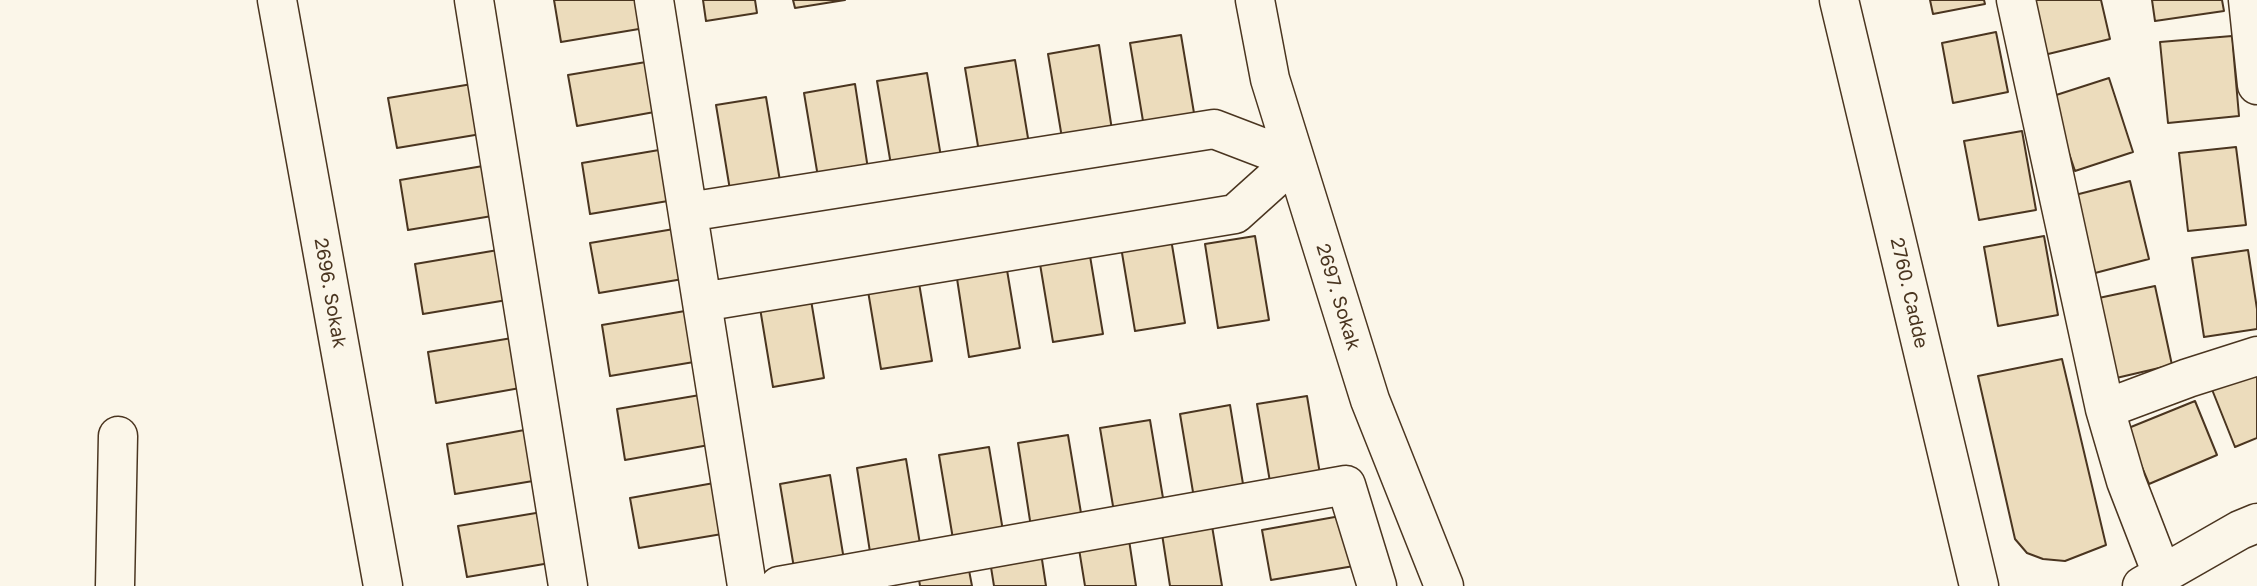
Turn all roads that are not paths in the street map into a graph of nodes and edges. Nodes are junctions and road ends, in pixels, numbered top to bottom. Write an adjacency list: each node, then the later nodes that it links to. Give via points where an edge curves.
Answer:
1 (277, 0): 18 (street, 2696. Sokak)
2 (474, 0): 19 (street)
3 (654, 0): 10 (street)
4 (1255, 0): 9 (street, 2697. Sokak, via 1270,79)
5 (1839, 0): 24 (street, 2760. Cadde)
6 (2016, 0): 13 (street)
7 (2248, 0): 8 (street)
8 (2257, 85)
9 (1295, 160): 10 (street, via 1214,130); 11 (street, via 1235,214); 23 (street, 2697. Sokak, via 1370,400)
10 (688, 212): 11 (street)
11 (702, 302): 20 (street)
12 (2257, 356): 13 (street)
13 (2105, 410): 16 (street, via 2126,481)
14 (118, 436): 17 (street)
15 (2257, 523): 16 (street)
16 (2147, 583)
17 (116, 586)
18 (383, 586)
19 (568, 586)
20 (747, 586)
21 (779, 586): 22 (street, via 1346,485)
22 (1377, 586)
23 (1444, 586)
24 (1979, 586)

